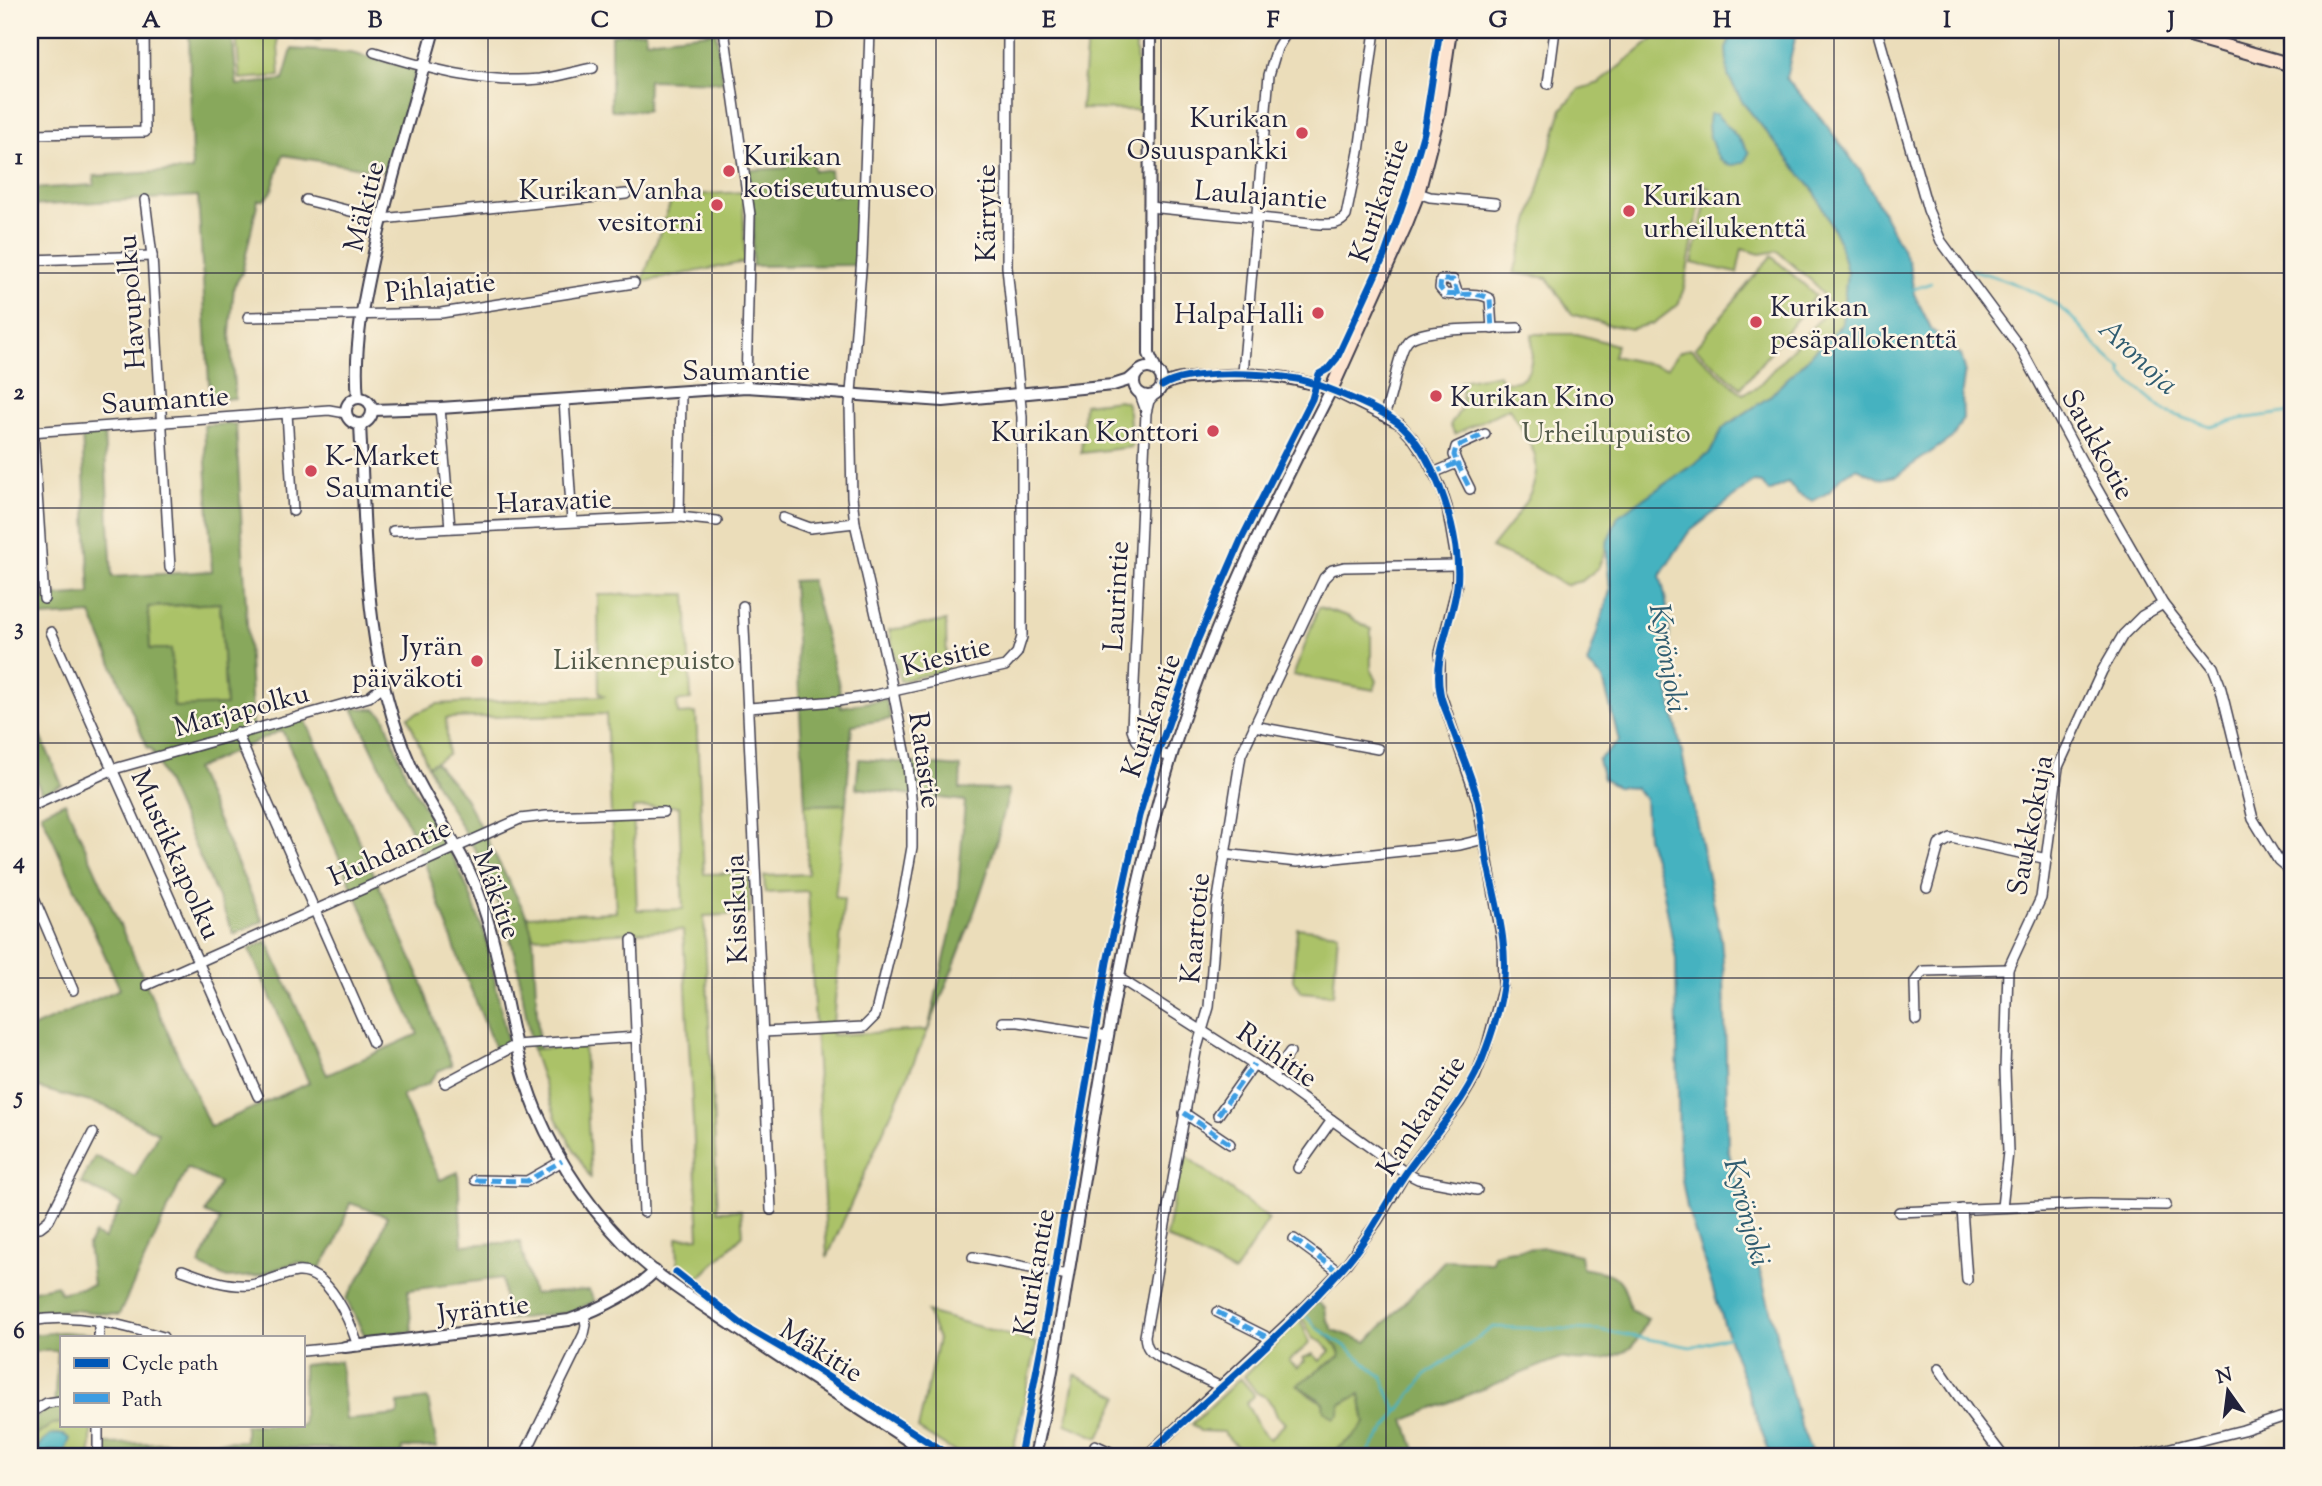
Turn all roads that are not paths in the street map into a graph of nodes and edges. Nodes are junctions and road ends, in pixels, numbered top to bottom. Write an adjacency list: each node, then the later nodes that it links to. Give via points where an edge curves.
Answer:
1 (144, 30): 19 (street, via 145,132)
2 (434, 30): 16 (street, Mäkitie)
3 (724, 30): 42 (street, via 750,215)
4 (870, 30): 47 (street, Ratastie, via 862,258)
5 (1009, 30): 48 (street, Kärrytie, via 1007,267)
6 (1150, 30): 25 (street)
7 (1287, 30): 26 (street, via 1269,75)
8 (1375, 30): 26 (street, Laulajantie, via 1346,216 1334,224)
9 (1450, 30): 20 (main road, Kurikantie, via 1438,115)
10 (1555, 30): 18 (street)
11 (1877, 30): 75 (street, Saukkotie, via 1941,242 2021,349)
12 (2169, 30): 15 (main road)
13 (2287, 30): 15 (street)
14 (374, 52): 16 (street)
15 (2291, 65)
16 (424, 68): 17 (street, via 474,79 541,79); 27 (street, Mäkitie)
17 (593, 68)
18 (1548, 84)
19 (30, 134)
20 (1418, 193): 24 (street); 43 (main road, Kurikantie)
21 (626, 194): 27 (street)
22 (306, 200): 27 (street)
23 (145, 201): 28 (street, Havupolku)
24 (1495, 204)
25 (1149, 207): 26 (street, Laulajantie); 36 (street)
26 (1257, 218): 39 (street)
27 (382, 219): 32 (street, Mäkitie)
28 (152, 256): 29 (street); 57 (street, Havupolku)
29 (30, 260)
30 (634, 283): 32 (street, Pihlajatie, via 441,313)
31 (1458, 295): 35 (street, via 1490,299)
32 (361, 316): 33 (street, Pihlajatie); 49 (street, Mäkitie)
33 (248, 317)
34 (1518, 328): 35 (street)
35 (1492, 329): 56 (street, via 1436,332 1409,339)
36 (1149, 354): 37 (street); 38 (street)
37 (1139, 371): 38 (street); 41 (street, Saumantie); 45 (street, via 1134,379)
38 (1158, 371): 40 (street); 44 (street, via 1162,376)
39 (1243, 373): 40 (street); 43 (street, via 1295,379)
40 (1177, 379): 44 (street)
41 (1120, 383): 45 (street); 48 (street, Saumantie)
42 (746, 387): 46 (street, Saumantie); 47 (street, Saumantie)
43 (1331, 390): 56 (street, Kankaantie); 84 (street, Kurikantie, via 1226,608)
44 (1158, 391): 45 (street, via 1148,397); 55 (street, Laurintie)
45 (1138, 392): 55 (street, Laurintie)
46 (681, 393): 50 (street, Saumantie); 65 (street)
47 (851, 394): 48 (street, Saumantie, via 943,401); 69 (street, Ratastie)
48 (1021, 395): 79 (street, Kiesitie, via 1022,637 1017,653 1005,666)
49 (358, 398): 52 (street, via 369,402); 54 (street, via 349,402)
50 (564, 400): 51 (street, Saumantie); 67 (street)
51 (440, 408): 52 (street, Saumantie); 70 (street)
52 (372, 410): 58 (street, via 369,419)
53 (287, 413): 54 (street, Saumantie); 57 (street, Saumantie); 64 (street)
54 (346, 413): 58 (street, via 351,422)
55 (1146, 413): 84 (street, Laurintie, via 1132,729 1135,741 1146,750)
56 (1384, 415): 62 (street, Kankaantie, via 1412,437)
57 (160, 423): 59 (street, Saumantie); 73 (street, Havupolku)
58 (360, 424): 78 (street, Mäkitie, via 374,640)
59 (32, 432): 74 (street)
60 (1485, 434): 61 (street, via 1456,447)
61 (1457, 463): 62 (street); 63 (street)
62 (1433, 473): 72 (street, Kankaantie, via 1447,508)
63 (1470, 489)
64 (293, 511)
65 (679, 517): 67 (street, Haravatie); 68 (street, Haravatie)
66 (783, 518): 69 (street, via 810,528)
67 (572, 521): 70 (street, Haravatie)
68 (717, 521)
69 (855, 523): 79 (street, Ratastie)
70 (450, 528): 71 (street, Haravatie)
71 (393, 531)
72 (1457, 565): 81 (street, Kaartotie, via 1332,570 1324,578); 88 (street, Kankaantie, via 1457,586 1440,653 1440,692 1477,800)
73 (170, 568)
74 (44, 599)
75 (2163, 604): 91 (street, Saukkokuja, via 2123,635 2076,726 2058,768); 92 (street, Saukkotie, via 2213,667 2253,819 2278,860)
76 (743, 606): 80 (street, Kissikuja)
77 (51, 632): 85 (street, Mustikkapolku)
78 (384, 685): 82 (street, Marjapolku, via 369,697); 89 (street, Mäkitie, via 411,766)
79 (893, 691): 80 (street, Kiesitie); 105 (street, Ratastie, via 908,766 912,847 875,1016 864,1027)
80 (749, 708): 105 (street, Kissikuja)
81 (1254, 726): 83 (street); 90 (street, Kaartotie, via 1241,755)
82 (237, 733): 85 (street, Marjapolku); 95 (street)
83 (1378, 749)
84 (1171, 757): 99 (street, Kurikantie)
85 (114, 769): 86 (street, Marjapolku); 97 (street, Mustikkapolku)
86 (30, 807)
87 (663, 812): 89 (street, Huhdantie, via 520,819)
88 (1484, 839): 90 (street, via 1297,862); 122 (street, Kankaantie, via 1502,940 1503,986 1475,1077)
89 (456, 846): 95 (street, Huhdantie); 109 (street, Mäkitie, via 478,890 494,940)
90 (1224, 854): 104 (street, Kaartotie, via 1209,1007)
91 (2047, 859): 93 (street, via 1951,838 1939,845); 98 (street, Saukkokuja, via 2041,898)
92 (2292, 872)
93 (1927, 888)
94 (30, 890): 101 (street)
95 (315, 909): 97 (street, Huhdantie); 108 (street)
96 (632, 940): 106 (street)
97 (199, 961): 100 (street, Huhdantie); 114 (street, Mustikkapolku)
98 (2008, 969): 102 (street, via 1923,971 1914,982); 126 (street, Saukkokuja, via 2008,1152)
99 (1119, 978): 104 (street, Riihitie); 107 (street, Kurikantie)
100 (147, 985)
101 (73, 990)
102 (1916, 1020)
103 (1003, 1022): 107 (street)
104 (1202, 1029): 111 (street, Riihitie); 115 (street, Kaartotie)
105 (763, 1032): 128 (street, Kissikuja)
106 (637, 1037): 109 (street); 129 (street)
107 (1108, 1037): 137 (street, Kurikantie)
108 (373, 1043)
109 (516, 1045): 113 (street); 120 (street, Mäkitie, via 535,1107)
110 (1290, 1052): 112 (street)
111 (1254, 1064): 112 (street, Riihitie); 116 (street)
112 (1272, 1077): 117 (street, Riihitie)
113 (445, 1083)
114 (258, 1096)
115 (1184, 1113): 119 (street); 150 (street, Kaartotie, via 1145,1345 1158,1357)
116 (1218, 1115)
117 (1332, 1120): 121 (street); 122 (street, Riihitie)
118 (93, 1133): 131 (street, via 49,1220)
119 (1230, 1144)
120 (562, 1161): 123 (street, via 527,1181); 135 (street, Mäkitie, via 599,1214)
121 (1298, 1168)
122 (1406, 1173): 124 (street, Riihitie); 136 (street, Kankaantie)
123 (475, 1180)
124 (1477, 1191)
125 (2166, 1205): 126 (street)
126 (2002, 1207): 127 (street)
127 (1962, 1209): 130 (street); 138 (street)
128 (771, 1210)
129 (644, 1212)
130 (1899, 1212)
131 (30, 1228)
132 (1294, 1239): 136 (street)
133 (973, 1257): 137 (street)
134 (182, 1270): 146 (street, via 229,1285 251,1285 299,1272 316,1277 336,1297)
135 (655, 1271): 140 (street, Jyräntie, via 628,1292); 158 (street, Mäkitie)
136 (1339, 1272): 145 (street, Kankaantie)
137 (1068, 1275): 159 (street, Kurikantie)
138 (1967, 1280)
139 (1217, 1312): 145 (street)
140 (584, 1314): 146 (street, Jyräntie, via 569,1320); 157 (street, via 584,1334)
141 (30, 1321): 142 (street)
142 (99, 1321): 143 (street); 144 (street)
143 (99, 1336)
144 (159, 1336)
145 (1269, 1340): 150 (street, Kankaantie)
146 (358, 1346): 147 (street, Jyräntie)
147 (345, 1347): 148 (street, Jyräntie)
148 (304, 1351)
149 (1939, 1368): 162 (street)
150 (1221, 1387): 161 (street, Kankaantie)
151 (60, 1401): 152 (street)
152 (30, 1413)
153 (2292, 1414): 163 (street)
154 (98, 1426): 156 (street)
155 (1095, 1445): 160 (street)
156 (98, 1456)
157 (524, 1456)
158 (932, 1456)
159 (1035, 1456)
160 (1119, 1456)
161 (1146, 1456)
162 (2003, 1456)
163 (2138, 1456)

